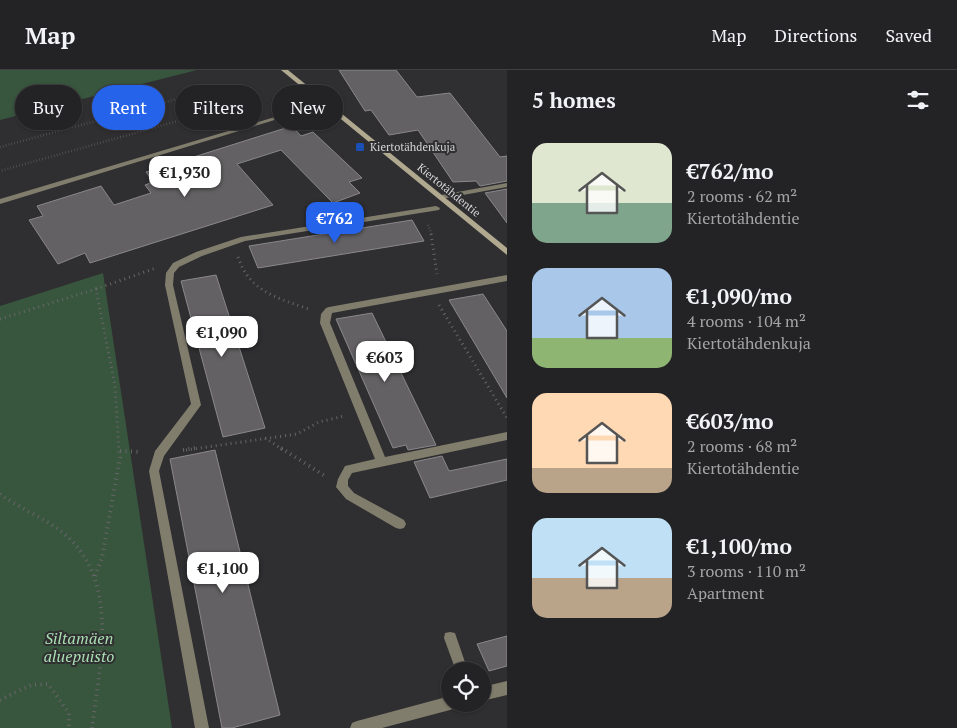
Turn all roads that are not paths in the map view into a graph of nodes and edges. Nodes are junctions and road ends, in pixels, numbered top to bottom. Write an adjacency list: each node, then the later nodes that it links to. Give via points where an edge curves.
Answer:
1 (284, 70): 2 (street, Kiertotähdentie)
2 (302, 85)
3 (343, 119): 6 (street, Kiertotähdentie)
4 (272, 120): 7 (street)
5 (507, 185): 6 (street)
6 (441, 197): 9 (street, Kiertotähdentie)
7 (0, 202)
8 (436, 208): 19 (street, via 234,242 176,265 170,273 169,286 196,405 159,454 154,471)
9 (507, 252)
10 (507, 278): 12 (street, via 329,310 325,315 325,322)
11 (507, 436): 12 (street)
12 (382, 462): 13 (street, via 349,469 342,487 350,496)
13 (400, 524)
14 (450, 638): 15 (street)
15 (459, 662)
16 (507, 688): 17 (street)
17 (491, 692)
18 (441, 705): 20 (street)
19 (202, 728)
20 (357, 728)

